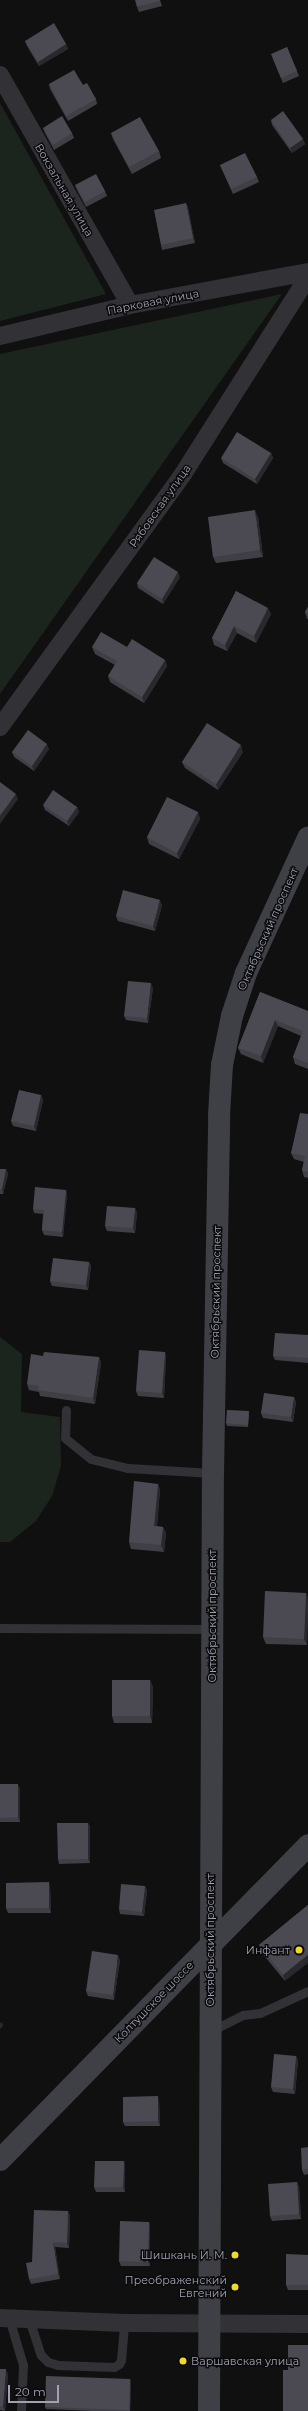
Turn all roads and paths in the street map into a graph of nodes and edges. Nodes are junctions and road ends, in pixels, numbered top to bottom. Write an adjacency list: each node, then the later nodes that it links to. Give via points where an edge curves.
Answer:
1 (0, 75): 4 (street, Вокзальная улица)
2 (308, 272): 4 (street, Парковая улица)
3 (308, 277): 6 (street, Рябовская улица, via 183,474)
4 (130, 305): 5 (street, Парковая улица)
5 (0, 336)
6 (0, 727)
7 (308, 838): 9 (street, Октябрьский проспект, via 246,973 232,1016 222,1065)
8 (66, 1410): 9 (lane, via 65,1438 90,1459 128,1468)
9 (213, 1473): 11 (street, Октябрьский проспект)
10 (0, 1628): 11 (lane)
11 (212, 1629): 13 (street, Октябрьский проспект)
12 (308, 1845): 13 (street, Колтушское шоссе)
13 (210, 1945): 15 (street, Октябрьский проспект); 16 (street, Колтушское шоссе)
14 (308, 1991): 15 (lane, via 260,2013 243,2015)
15 (210, 2032): 20 (street, Октябрьский проспект)
16 (0, 2160)
17 (5, 2318): 18 (street); 22 (lane, via 23,2365)
18 (29, 2319): 19 (street); 19 (lane, via 42,2355 48,2362 58,2365 114,2367 119,2364)
19 (124, 2323): 20 (street)
20 (209, 2324): 21 (street); 23 (street, Октябрьский проспект)
21 (308, 2324)
22 (21, 2411)
23 (209, 2411)

